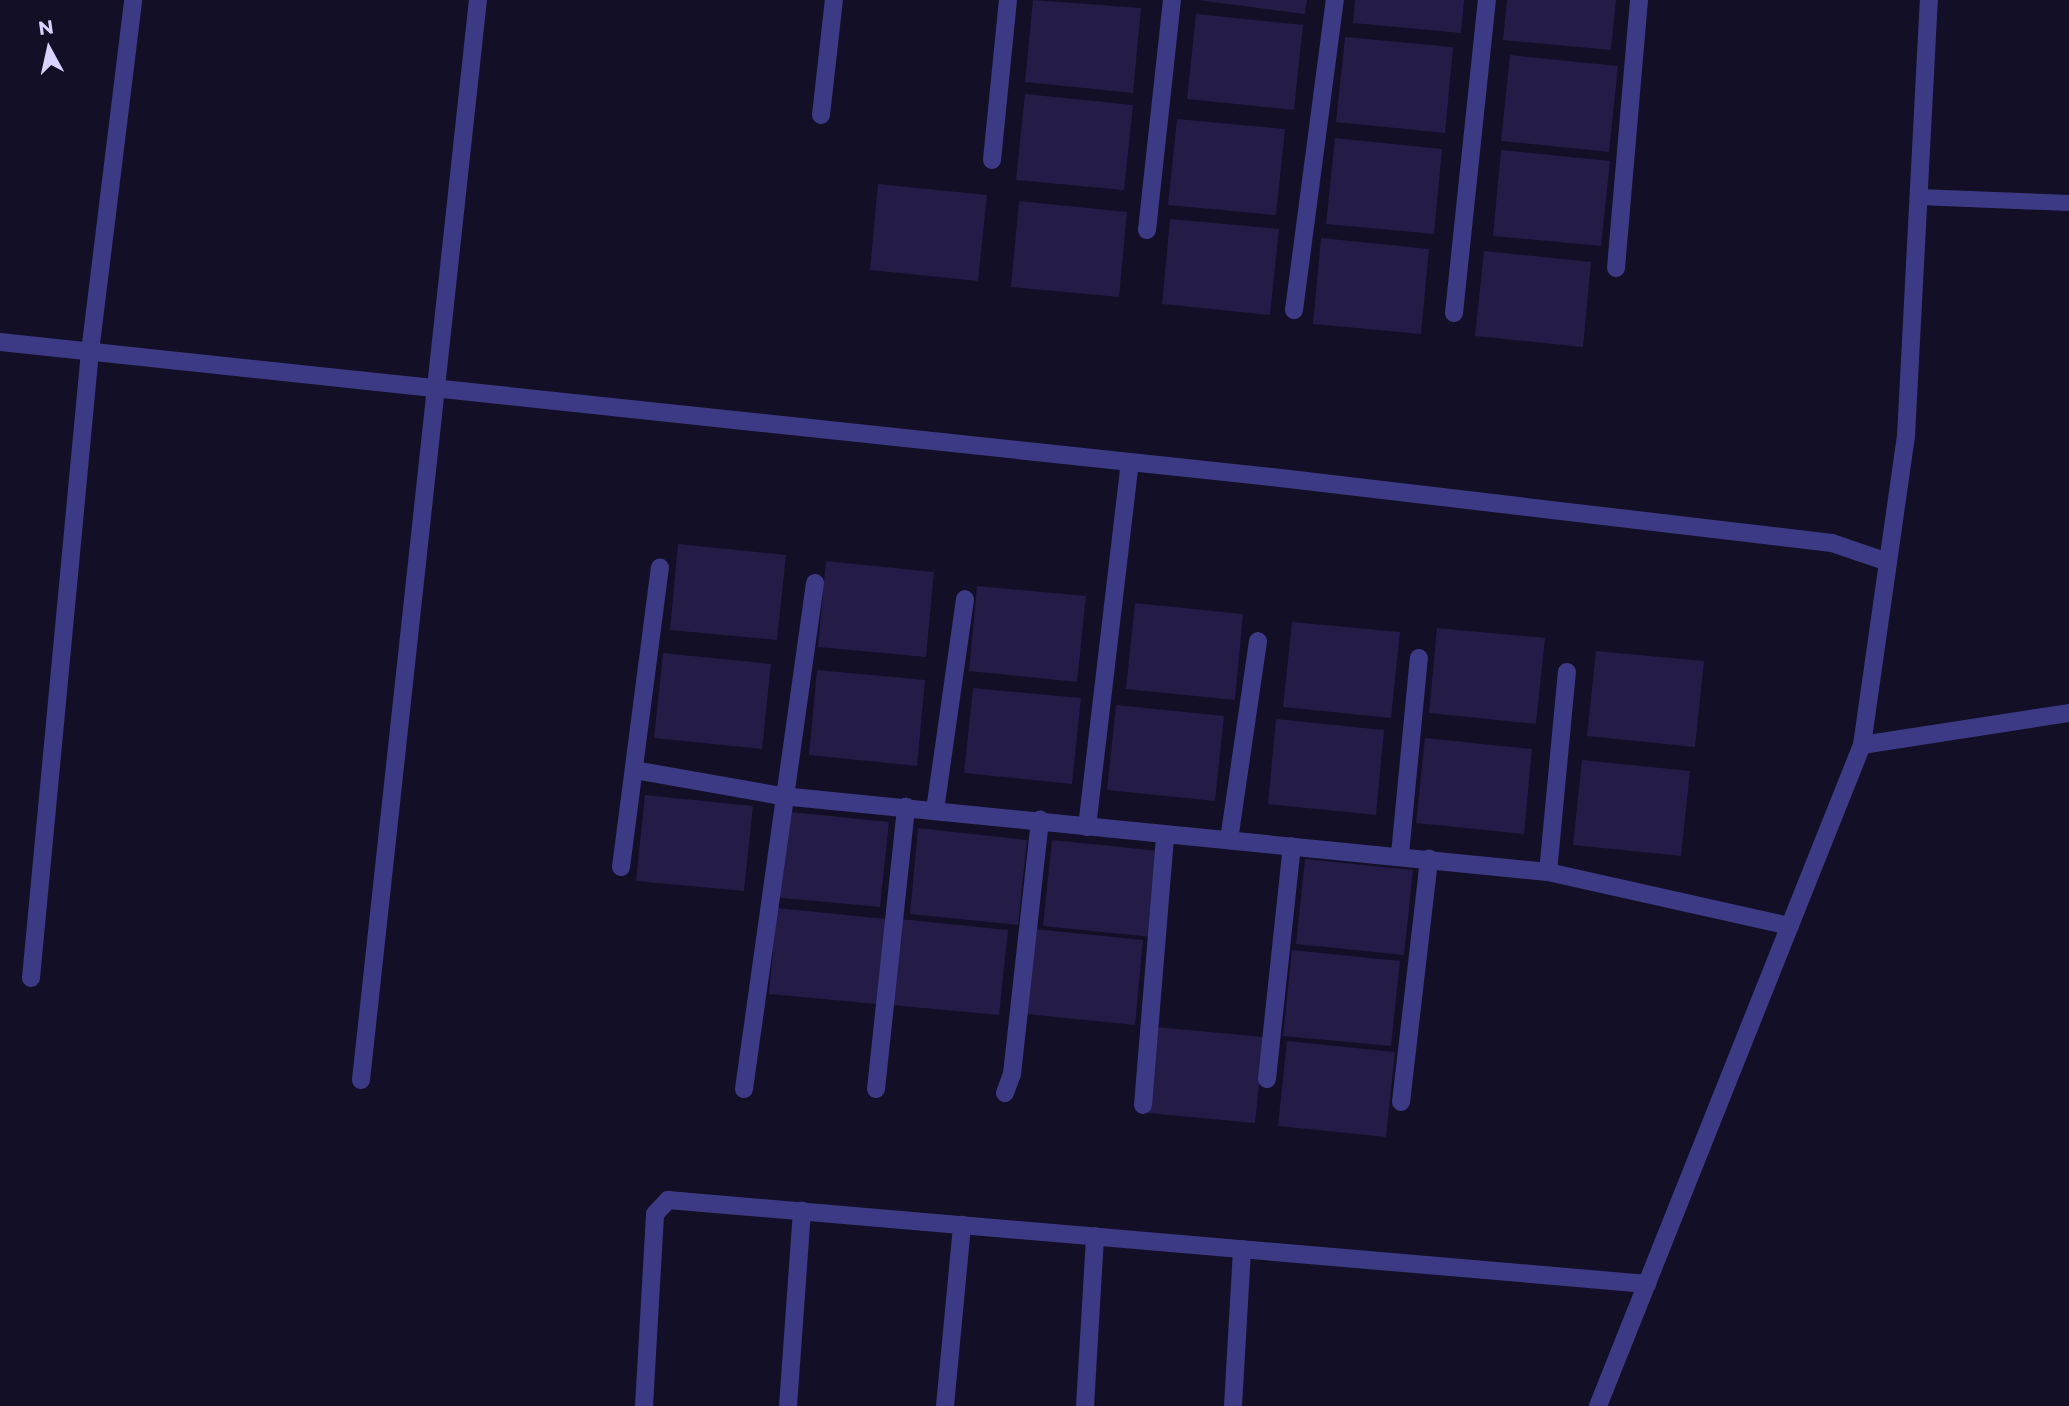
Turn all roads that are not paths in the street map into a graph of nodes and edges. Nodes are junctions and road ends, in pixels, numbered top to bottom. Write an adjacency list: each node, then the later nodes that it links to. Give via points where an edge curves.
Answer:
1 (133, 0): 19 (street)
2 (478, 0): 20 (street)
3 (834, 0): 10 (street)
4 (1008, 0): 11 (street)
5 (1172, 0): 14 (street)
6 (1335, 0): 16 (street)
7 (1487, 0): 17 (street)
8 (1639, 0): 15 (street)
9 (1929, 0): 12 (street)
10 (821, 115)
11 (992, 160)
12 (1919, 197): 13 (lane); 22 (street, via 1906,436)
13 (2069, 203)
14 (1147, 230)
15 (1616, 268)
16 (1294, 310)
17 (1454, 313)
18 (0, 342): 19 (street)
19 (90, 352): 20 (street); 45 (street)
20 (439, 391): 21 (street); 47 (street)
21 (1129, 463): 22 (street, via 1832,543); 36 (street)
22 (1888, 562): 30 (street)
23 (660, 568): 31 (street)
24 (815, 583): 32 (street)
25 (965, 599): 34 (street)
26 (1258, 641): 38 (street)
27 (1419, 658): 40 (street)
28 (1567, 672): 43 (street)
29 (2069, 713): 30 (street)
30 (1862, 745): 44 (street)
31 (634, 770): 32 (street); 42 (street)
32 (782, 796): 33 (street); 48 (street)
33 (906, 807): 34 (street); 49 (street)
34 (935, 810): 35 (street)
35 (1040, 820): 36 (street); 50 (street, via 1012,1074)
36 (1087, 827): 37 (street)
37 (1165, 835): 38 (street); 52 (street)
38 (1229, 841): 39 (street)
39 (1292, 846): 40 (street); 46 (street)
40 (1400, 854): 41 (street)
41 (1429, 859): 43 (street); 51 (street)
42 (621, 867)
43 (1548, 872): 44 (street)
44 (1790, 926): 57 (street)
45 (31, 978)
46 (1266, 1079)
47 (361, 1080)
48 (744, 1088)
49 (876, 1089)
50 (1005, 1093)
51 (1401, 1102)
52 (1143, 1105)
53 (802, 1211): 54 (street); 58 (street, via 668,1200 655,1214); 59 (street)
54 (962, 1225): 55 (street); 60 (street)
55 (1096, 1236): 56 (street); 61 (street)
56 (1242, 1249): 57 (street); 62 (street)
57 (1647, 1284): 63 (street)
58 (644, 1406)
59 (788, 1406)
60 (945, 1406)
61 (1085, 1406)
62 (1233, 1406)
63 (1598, 1406)

